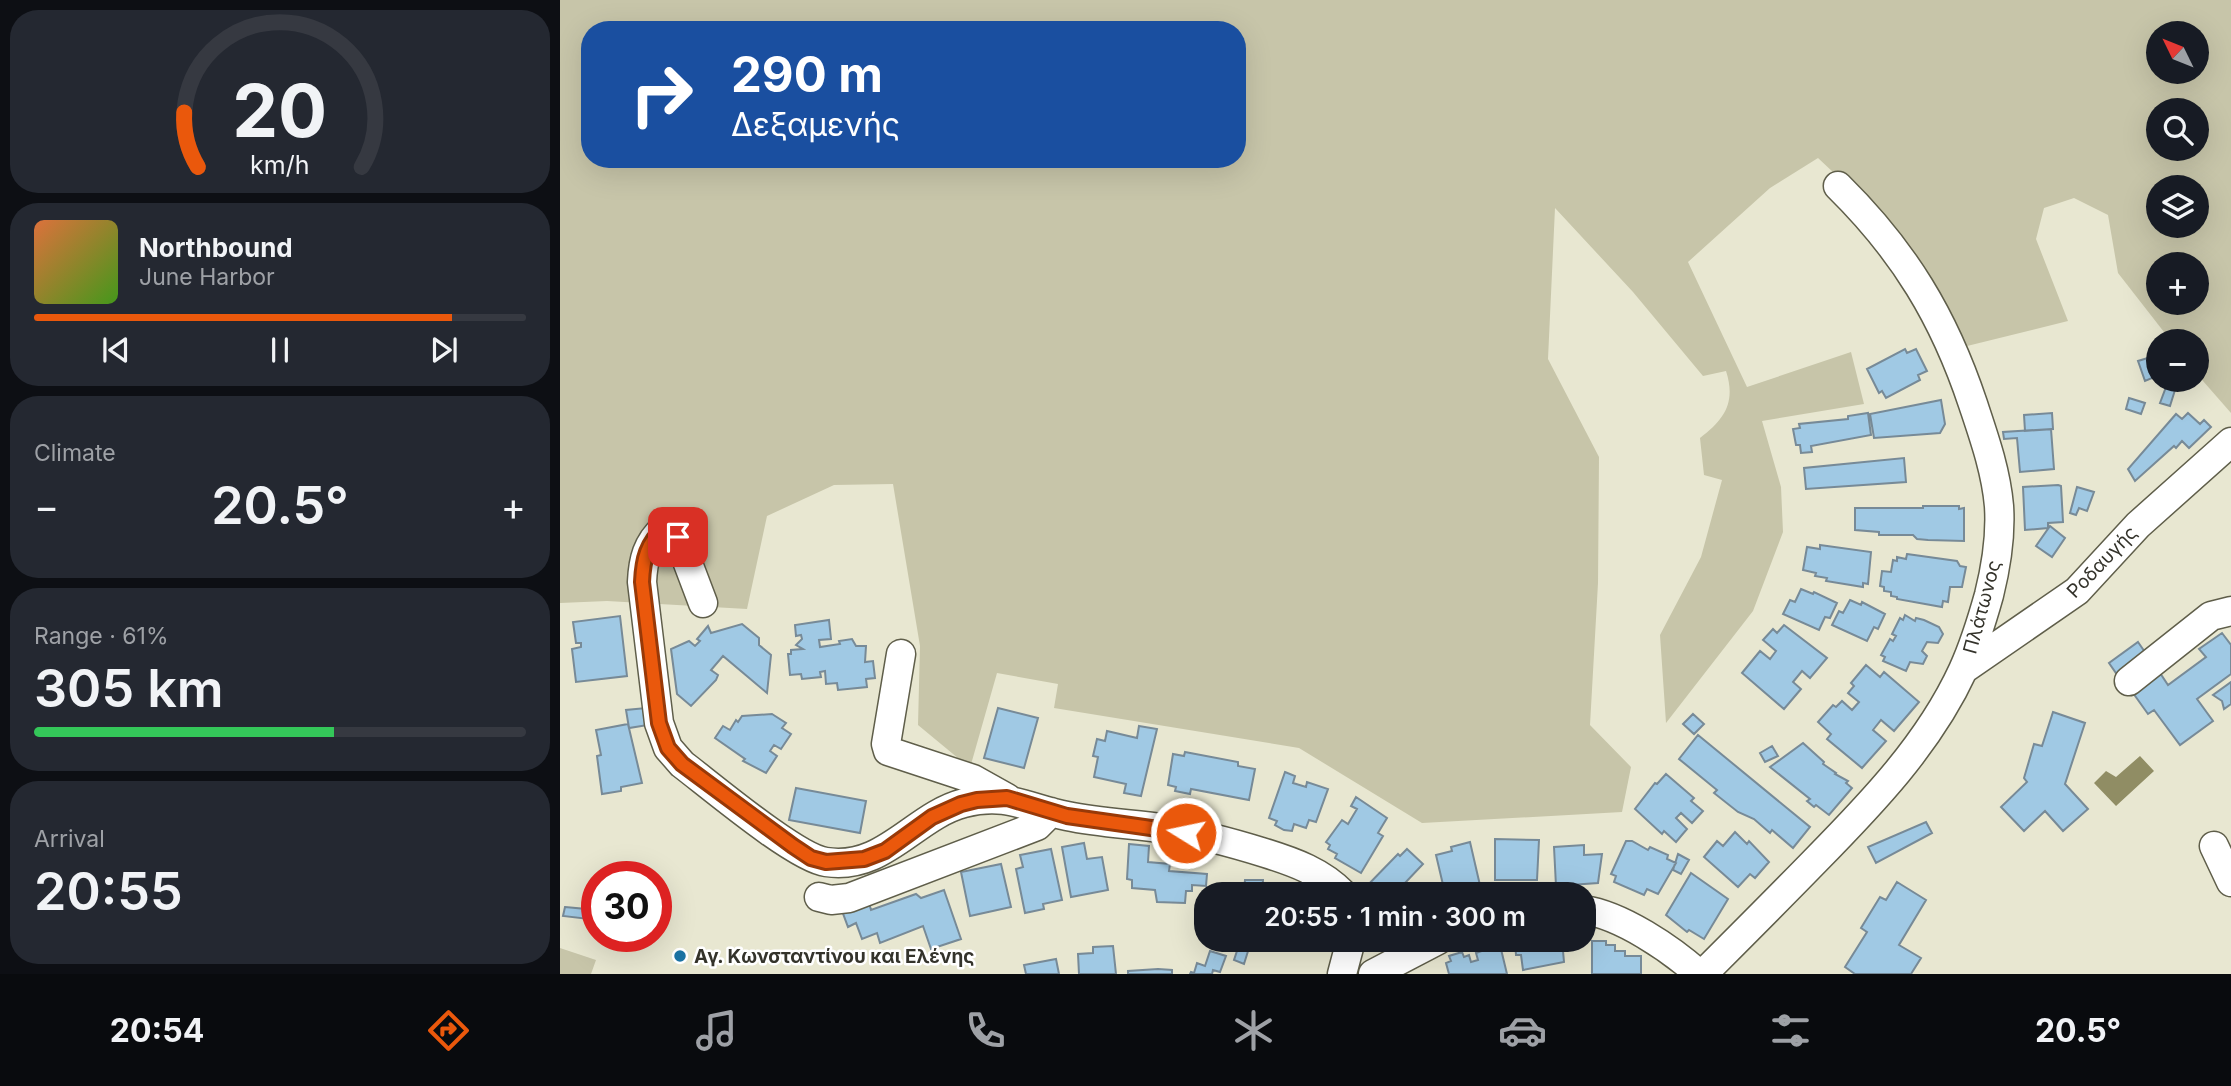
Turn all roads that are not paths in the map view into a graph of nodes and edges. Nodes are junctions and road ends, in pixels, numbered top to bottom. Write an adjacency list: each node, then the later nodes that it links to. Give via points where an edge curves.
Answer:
1 (1838, 186): 6 (street, Πλάτωνος, via 1891,244 1933,307 1989,452 1998,499 1999,539 1987,600)
2 (2231, 442): 6 (street, Ροδαυγής, via 2138,525 2077,591)
3 (703, 603): 8 (street, via 678,537 664,528 649,544 642,582 659,723 668,748 682,764 811,858 844,863 864,859 885,851 948,809 977,800)
4 (2231, 611): 7 (street, via 2211,616)
5 (901, 654): 8 (street, via 888,751 954,771)
6 (1964, 669): 19 (street, Πλάτωνος, via 1939,715 1880,791)
7 (2129, 681)
8 (1007, 798): 9 (street)
9 (1051, 812): 11 (street, via 1168,829 1254,850 1316,872); 13 (street, via 1037,826 849,898)
10 (2214, 846): 12 (street)
11 (1328, 882)
12 (2231, 882)
13 (819, 897)
14 (1596, 914): 19 (street, via 1650,939)
15 (1348, 952): 17 (street)
16 (1415, 952): 18 (street)
17 (1342, 974)
18 (1373, 974)
19 (1701, 974)

